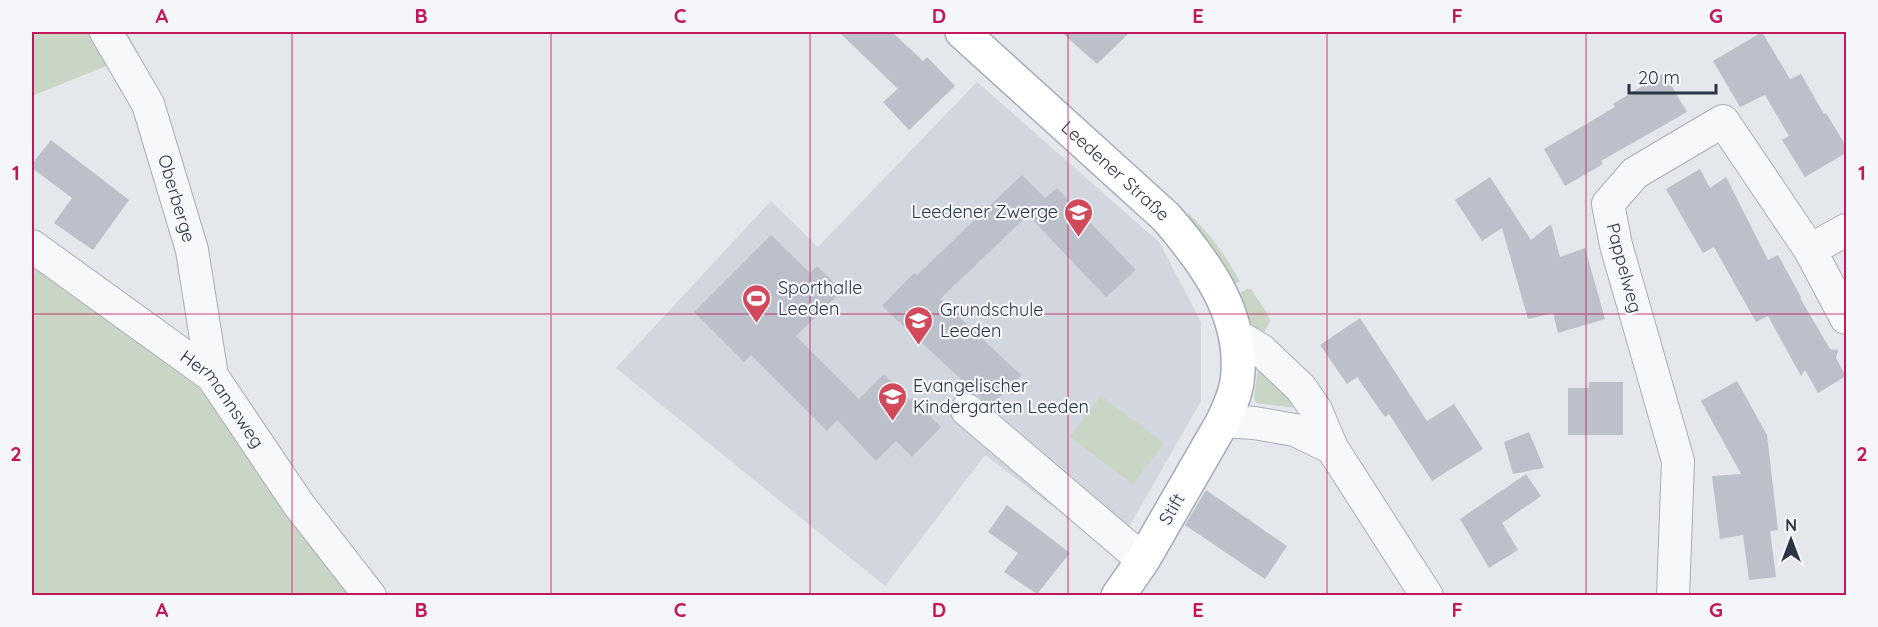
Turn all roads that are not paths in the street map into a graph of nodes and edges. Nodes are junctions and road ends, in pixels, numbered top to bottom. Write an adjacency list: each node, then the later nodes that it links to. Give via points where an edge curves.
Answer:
1 (106, 32): 8 (street, Oberberge, via 148,104 192,250)
2 (962, 32): 7 (main road, Leedener Straße, via 1191,245 1225,302)
3 (1846, 230): 5 (street)
4 (32, 246): 8 (street, Hermannsweg)
5 (1810, 250): 6 (street, Pappelweg); 16 (street, Pappelweg, via 1723,121 1635,172 1608,204 1616,245 1678,461)
6 (1846, 318)
7 (1236, 336): 10 (main road, Leedener Straße, via 1237,382); 11 (street, via 1261,350 1302,388)
8 (212, 376): 13 (street, Hermannsweg, via 299,505)
9 (967, 410): 12 (street)
10 (1223, 421): 11 (street, via 1295,430); 12 (main road, Stift)
11 (1332, 448): 15 (street)
12 (1143, 560): 14 (main road, Stift)
13 (370, 596)
14 (1118, 596)
15 (1427, 596)
16 (1673, 596)

